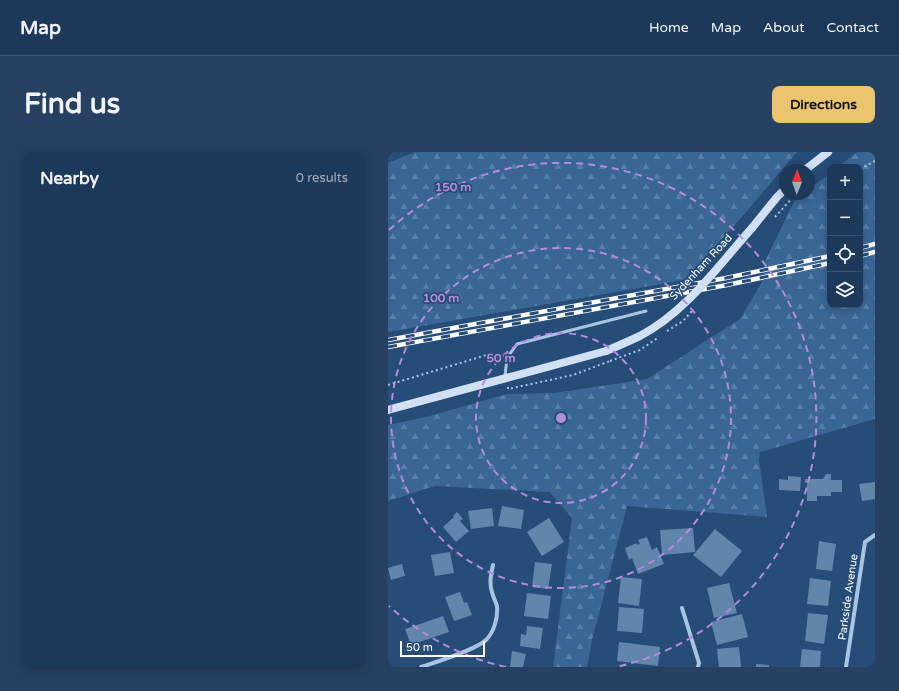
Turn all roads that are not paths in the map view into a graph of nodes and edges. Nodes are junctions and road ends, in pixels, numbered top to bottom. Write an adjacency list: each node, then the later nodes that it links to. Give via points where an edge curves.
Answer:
1 (828, 152): 2 (main road)
2 (813, 164)
3 (779, 195): 5 (main road, Sydenham Road, bridge, via 694,294 669,316 641,335 606,351)
4 (646, 311): 5 (lane, via 517,344 507,358)
5 (505, 378): 6 (main road, Sydenham Road)
6 (388, 410)
7 (875, 535): 12 (street, Parkside Avenue, via 865,542)
8 (493, 565): 10 (street, via 491,591 497,610 495,626 490,635 485,642 475,647)
9 (682, 608): 11 (street, via 699,663)
10 (421, 667)
11 (698, 667)
12 (846, 667)

